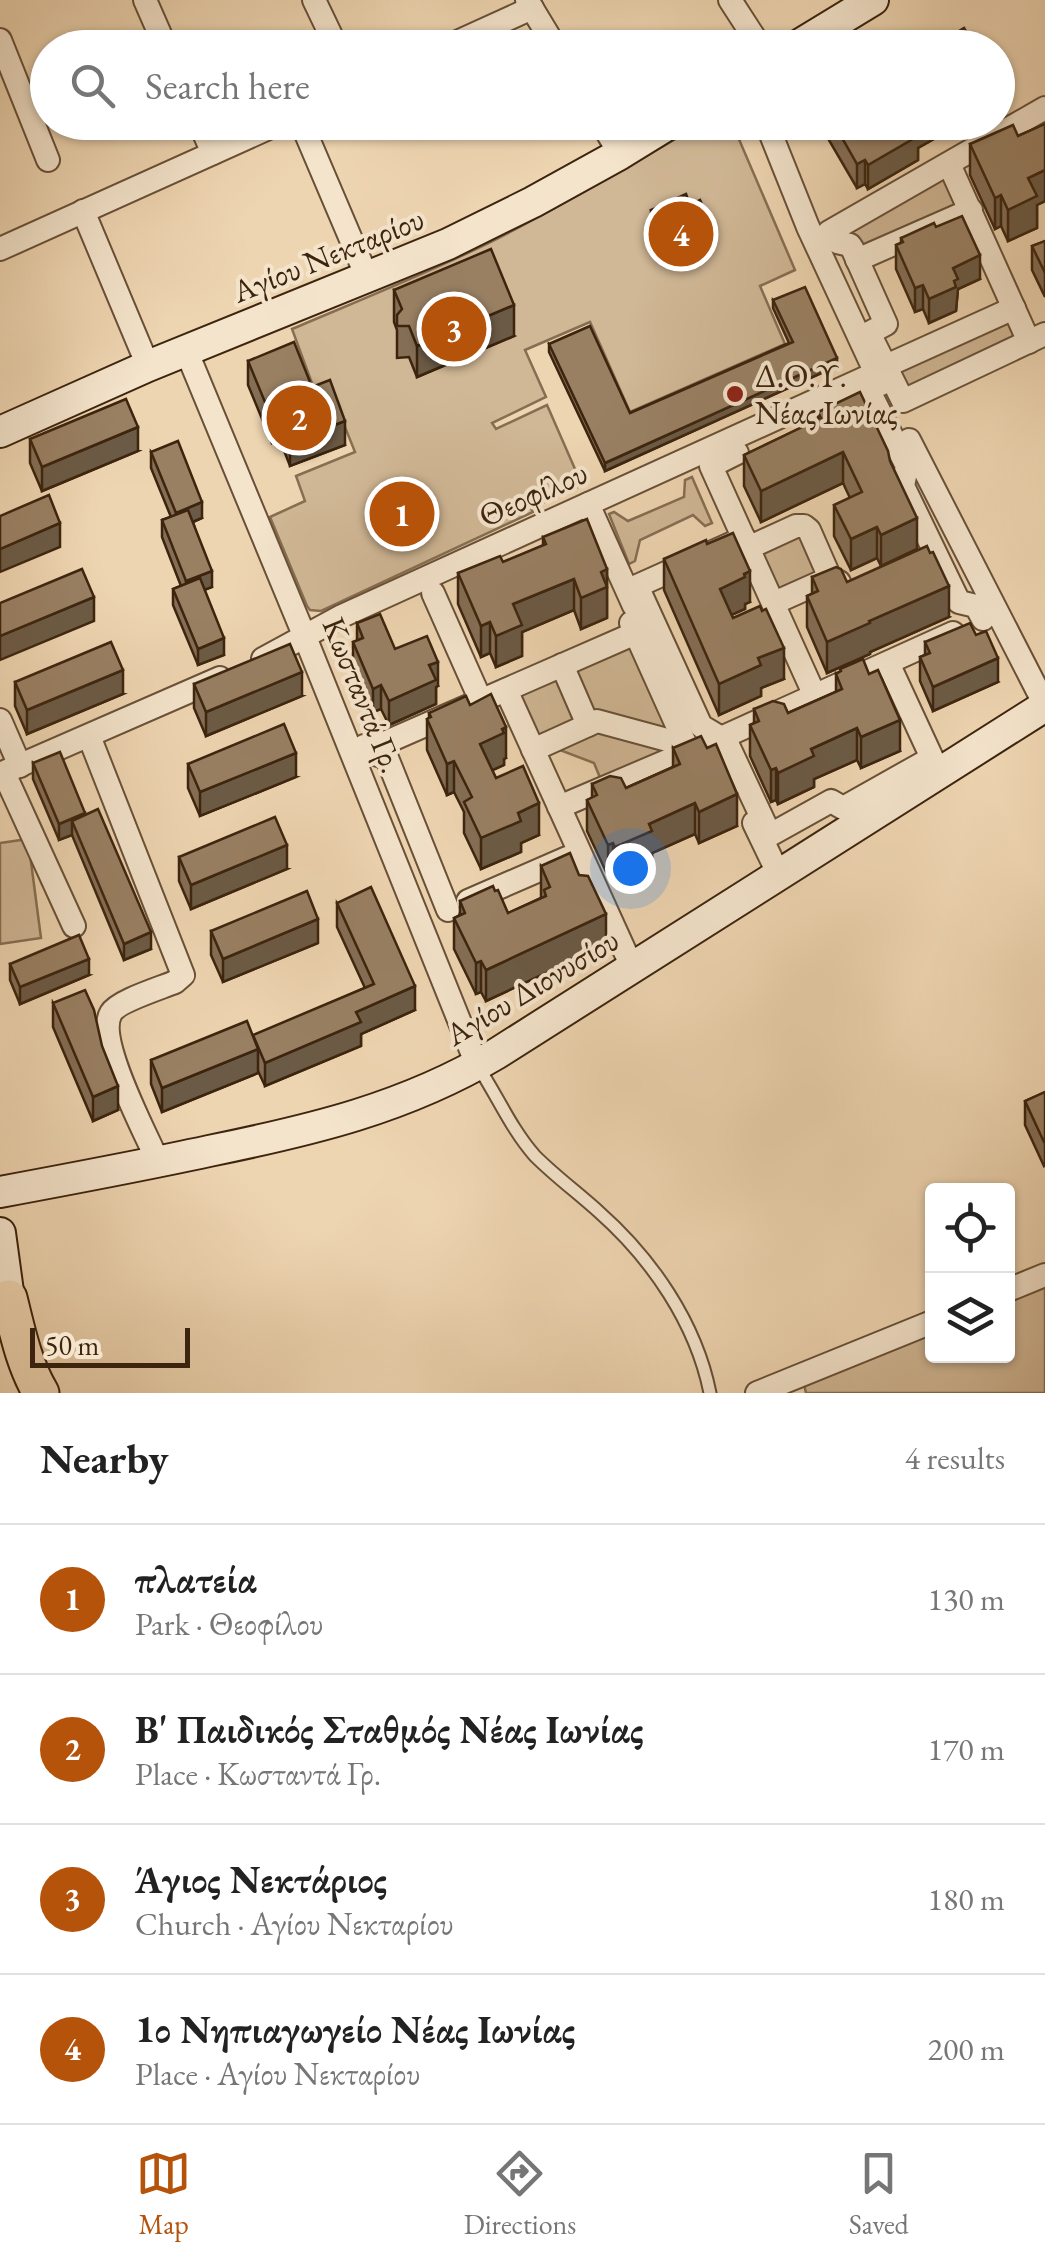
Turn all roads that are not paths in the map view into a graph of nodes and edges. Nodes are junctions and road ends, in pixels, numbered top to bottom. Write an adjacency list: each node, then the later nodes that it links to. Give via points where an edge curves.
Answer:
1 (145, 0): 6 (street)
2 (314, 0): 7 (street)
3 (730, 0): 10 (street)
4 (873, 0): 11 (main road)
5 (530, 4): 8 (street); 9 (street)
6 (158, 30)
7 (328, 30)
8 (479, 30)
9 (545, 30)
10 (749, 30)
11 (824, 30)
12 (0, 40): 14 (street)
13 (1045, 108): 15 (street)
14 (30, 115)
15 (1015, 126)
16 (40, 140): 26 (street)
17 (207, 140): 24 (street)
18 (242, 140): 24 (street)
19 (309, 140): 32 (street)
20 (612, 140): 25 (street)
21 (643, 140): 25 (main road, Αγίου Νεκταρίου)
22 (773, 140): 37 (street, via 808,227)
23 (990, 140): 27 (street)
24 (213, 153): 29 (street)
25 (620, 154): 32 (main road, Αγίου Νεκταρίου, via 494,223)
26 (48, 160)
27 (949, 164): 28 (street); 31 (street, via 830,232 850,245)
28 (970, 210): 31 (street); 33 (street)
29 (83, 212): 30 (street); 36 (street)
30 (0, 249)
31 (857, 260): 37 (street, via 886,324 869,333)
32 (367, 277): 35 (main road, Αγίου Νεκταρίου)
33 (1014, 308): 34 (street); 37 (street, Θεοφίλου)
34 (1037, 338): 37 (street, via 903,401)
35 (186, 350): 36 (main road, Αγίου Νεκταρίου); 49 (street, Κωσταντά Γρ.)
36 (148, 366): 38 (main road, Αγίου Νεκταρίου)
37 (881, 370): 39 (street, Θεοφίλου); 47 (street)
38 (0, 432)
39 (697, 455): 40 (street, Θεοφίλου); 42 (street, via 730,530)
40 (587, 515): 42 (street); 48 (street); 49 (street, Θεοφίλου, via 342,616)
41 (746, 543): 43 (street, via 804,526); 46 (street); 47 (street, via 711,466 868,391 907,466 902,486 929,559 959,602); 48 (street, via 637,586)
42 (621, 578): 48 (street)
43 (830, 578): 45 (street); 46 (street)
44 (432, 593): 54 (street)
45 (859, 593)
46 (774, 604): 53 (street)
47 (990, 616): 50 (street); 55 (street)
48 (645, 629): 51 (street); 59 (street)
49 (314, 640): 58 (street, Θεοφίλου); 61 (street); 67 (street, Κωσταντά Γρ.)
50 (888, 663): 53 (street); 59 (street, via 932,758 843,808 831,801 770,834 726,741)
51 (562, 665): 52 (street); 57 (street)
52 (506, 690): 54 (street); 60 (street)
53 (815, 696): 59 (street)
54 (481, 701): 61 (street)
55 (1045, 706): 65 (main road, Αγίου Διονυσίου)
56 (0, 720): 62 (street)
57 (588, 725): 59 (street, via 597,721); 60 (street)
58 (90, 736): 62 (street, Θεοφίλου); 71 (street, via 183,975 116,1007 108,1019 114,1062)
59 (702, 746): 63 (street); 65 (street, via 718,748)
60 (533, 750): 63 (street)
61 (366, 751): 66 (street, via 387,758)
62 (8, 771): 68 (street)
63 (559, 807): 64 (street)
64 (580, 853): 66 (street); 69 (street)
65 (778, 875): 69 (main road, Αγίου Διονυσίου)
66 (448, 910): 67 (street)
67 (419, 922): 70 (street, Κωσταντά Γρ.)
68 (74, 926)
69 (632, 967): 70 (main road, Αγίου Διονυσίου)
70 (476, 1066): 71 (main road, Αγίου Διονυσίου, via 334,1124); 80 (lane, via 536,1156 657,1275 696,1347)
71 (158, 1162): 72 (main road, Αγίου Διονυσίου)
72 (0, 1192)
73 (0, 1234): 76 (main road)
74 (1045, 1275): 75 (street)
75 (1015, 1287)
76 (9, 1298): 78 (main road); 79 (main road)
77 (925, 1325): 81 (street)
78 (22, 1393)
79 (41, 1393)
80 (710, 1393)
81 (757, 1393)

